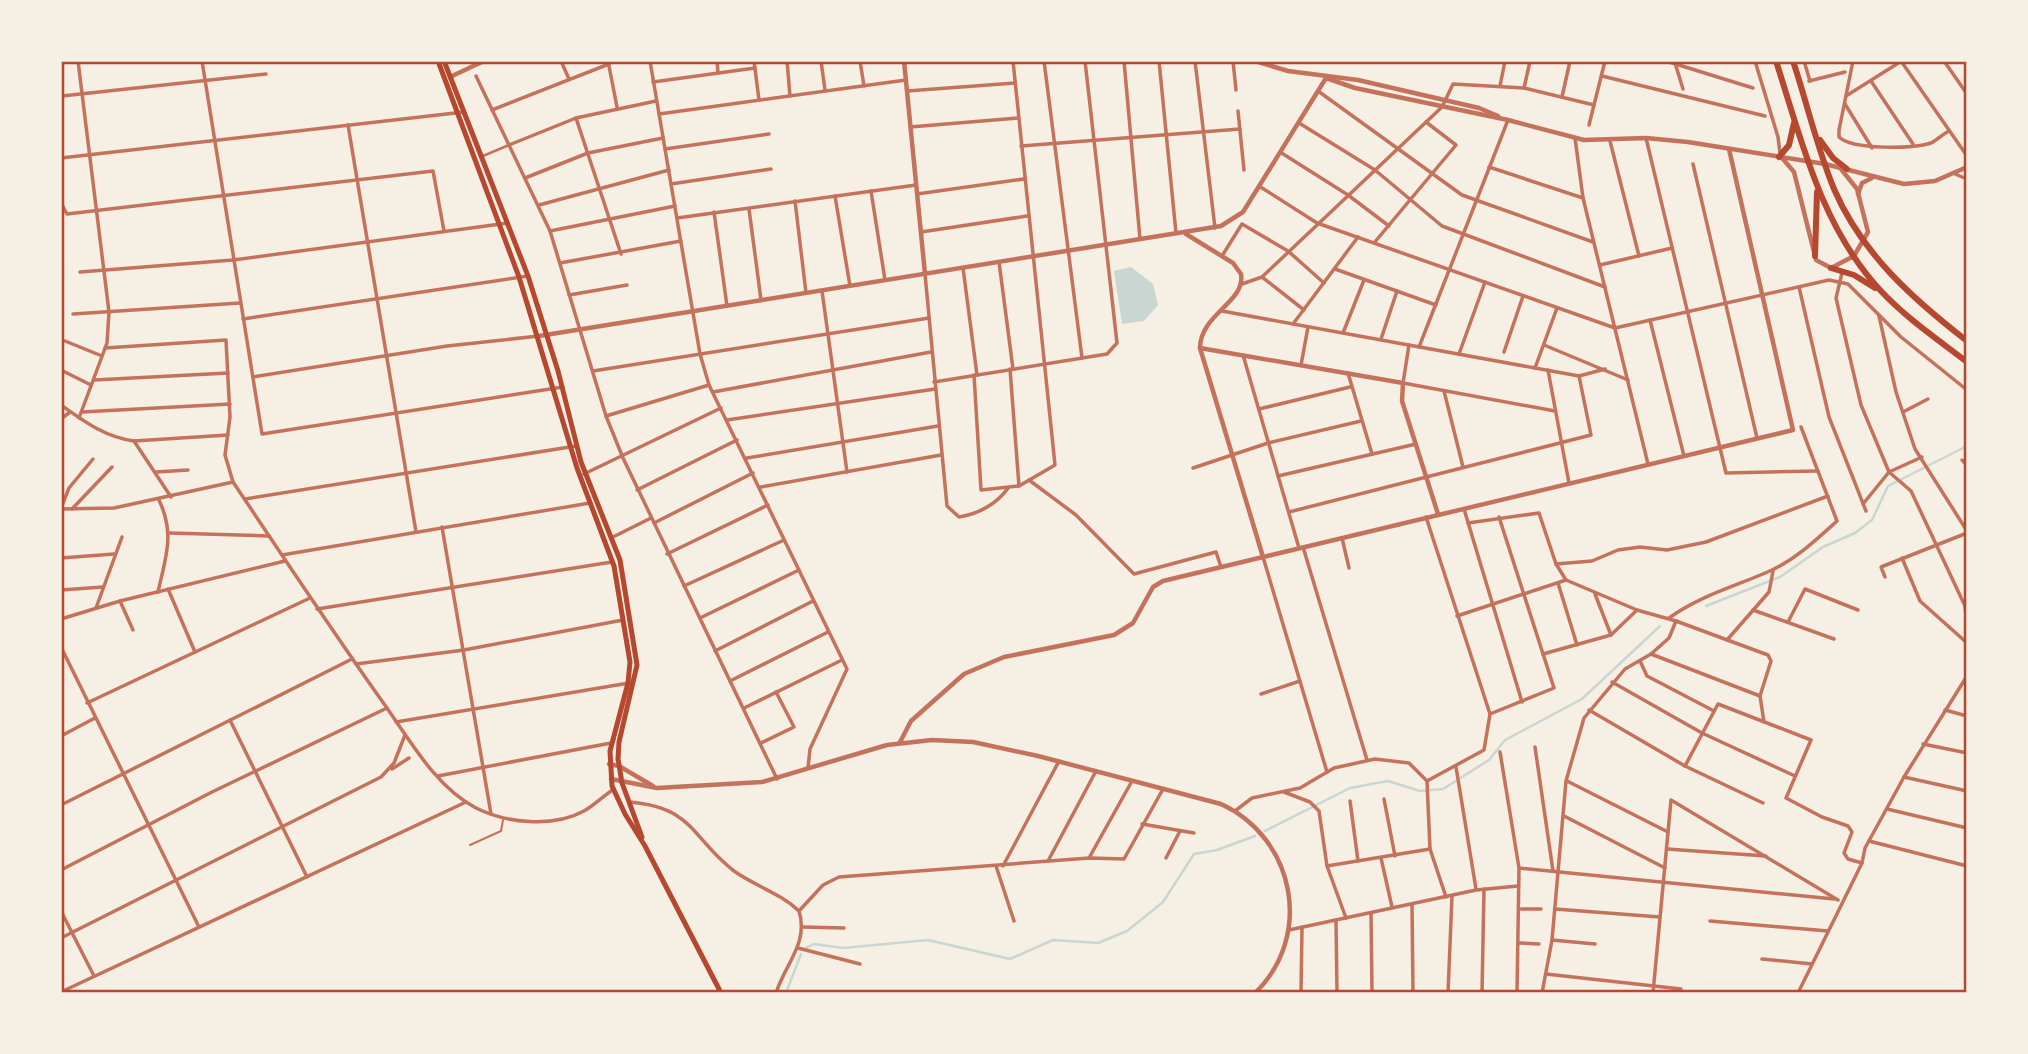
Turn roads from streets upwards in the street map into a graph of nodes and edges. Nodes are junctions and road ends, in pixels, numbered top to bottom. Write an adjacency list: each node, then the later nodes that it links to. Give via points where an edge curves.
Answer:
1 (78, 61): 60 (street)
2 (202, 61): 46 (street)
3 (438, 61): 75 (main road)
4 (444, 61): 43 (main road)
5 (484, 61): 35 (street)
6 (561, 61): 45 (street)
7 (650, 61): 49 (street)
8 (717, 61): 40 (street)
9 (754, 61): 37 (street)
10 (787, 61): 63 (street)
11 (821, 61): 57 (street)
12 (860, 61): 51 (street)
13 (904, 61): 47 (street)
14 (1013, 61): 50 (street)
15 (1044, 61): 100 (street)
16 (1085, 61): 98 (street)
17 (1124, 61): 93 (street)
18 (1159, 61): 92 (street)
19 (1195, 61): 90 (street)
20 (1233, 61): 56 (street)
21 (1255, 61): 44 (street)
22 (1505, 61): 52 (street)
23 (1530, 61): 53 (street)
24 (1570, 61): 65 (street)
25 (1605, 61): 42 (street)
26 (1666, 61): 36 (street)
27 (1755, 61): 112 (street, via 1778,136)
28 (1776, 61): 77 (highway)
29 (1793, 61): 87 (highway)
30 (1804, 61): 38 (street, via 1810,81)
31 (1853, 61): 64 (street)
32 (1901, 61): 48 (street); 89 (street)
33 (1944, 61): 61 (street)
34 (608, 62): 45 (street); 71 (street)
35 (474, 63): 43 (street)
36 (1674, 63): 54 (street); 55 (street)
37 (755, 68): 40 (street); 66 (street)
38 (1845, 72)
39 (266, 74): 46 (street)
40 (718, 74): 49 (street)
41 (475, 76): 73 (street)
42 (1602, 76): 70 (street); 78 (street)
43 (450, 77): 75 (main road)
44 (1326, 78): 59 (street); 67 (street, via 1358,80); 72 (street)
45 (569, 79): 73 (street)
46 (205, 80): 60 (street); 97 (street)
47 (905, 80): 51 (street); 58 (street)
48 (1871, 81): 64 (street); 101 (street)
49 (653, 82): 68 (street)
50 (1015, 83): 58 (street); 80 (street)
51 (864, 86): 57 (street)
52 (1500, 86): 53 (street); 67 (street, via 1453,84)
53 (1524, 88): 65 (street)
54 (1753, 88)
55 (1683, 89)
56 (1236, 90)
57 (825, 91): 63 (street)
58 (907, 91): 86 (street)
59 (1318, 92): 83 (street); 104 (street)
60 (82, 94): 62 (street); 110 (street)
61 (1967, 94)
62 (62, 96)
63 (790, 96): 66 (street)
64 (1846, 96): 69 (street)
65 (1562, 97): 70 (street)
66 (759, 100): 76 (street)
67 (1444, 100): 72 (street); 81 (street)
68 (656, 101): 71 (street); 76 (street)
69 (1844, 102): 105 (street); 105 (street, via 1839,137 1845,143)
70 (1594, 104): 85 (street)
71 (617, 107): 79 (street)
72 (1442, 107): 81 (street); 82 (street)
73 (492, 110): 102 (street)
74 (1238, 111): 88 (street)
75 (461, 113): 84 (street); 114 (main road)
76 (659, 114): 94 (street)
77 (1793, 114): 112 (highway, via 1793,138); 115 (highway)
78 (1765, 116)
79 (576, 118): 102 (street); 109 (street)
80 (1018, 118): 86 (street); 103 (street)
81 (1508, 120): 95 (street); 118 (street)
82 (1426, 122): 104 (street); 126 (street, via 1456,145)
83 (1299, 123): 108 (street); 125 (street)
84 (348, 125): 97 (street); 132 (street)
85 (1589, 125)
86 (910, 127): 134 (street)
87 (1815, 128): 117 (highway); 122 (highway, via 1827,151)
88 (1240, 129): 90 (street); 124 (street)
89 (1949, 131): 101 (street, via 1929,144); 111 (street)
90 (1204, 132): 92 (street); 161 (street)
91 (769, 134): 106 (street)
92 (1167, 135): 93 (street); 166 (street)
93 (1131, 137): 98 (street); 170 (street)
94 (663, 138): 106 (street); 109 (street)
95 (1574, 138): 99 (street); 144 (street)
96 (1646, 138): 99 (street); 107 (street); 176 (street)
97 (214, 140): 110 (street); 142 (street)
98 (1093, 140): 100 (street); 175 (street)
99 (1610, 141): 181 (street)
100 (1054, 143): 103 (street); 178 (street)
101 (1913, 144): 105 (street)
102 (509, 145): 114 (street); 128 (street)
103 (1021, 146): 130 (street)
104 (1399, 147): 125 (street); 126 (street)
105 (1873, 148)
106 (665, 149): 123 (street)
107 (1729, 149): 112 (street); 215 (street)
108 (1280, 152): 135 (street); 140 (street)
109 (588, 153): 128 (street); 136 (street)
110 (90, 154): 113 (street); 152 (street)
111 (1967, 156)
112 (1779, 157): 115 (street); 182 (street, via 1794,172)
113 (61, 158)
114 (478, 158): 157 (main road); 159 (main road)
115 (1808, 161): 117 (street); 137 (highway)
116 (1693, 164): 220 (street)
117 (1825, 164): 119 (street); 171 (highway, via 1841,204)
118 (1489, 167): 144 (street); 146 (street)
119 (1839, 167): 122 (street); 141 (street)
120 (1967, 167): 127 (street)
121 (771, 169): 133 (street)
122 (1847, 169): 129 (street)
123 (668, 170): 133 (street); 136 (street)
124 (1244, 170)
125 (1375, 170): 140 (street); 145 (street)
126 (1433, 173): 145 (street); 146 (street)
127 (1955, 174): 129 (street, via 1918,184); 131 (street)
128 (525, 178): 149 (street)
129 (1874, 178): 141 (street, via 1863,183)
130 (1024, 179): 139 (street); 154 (street)
131 (1967, 179)
132 (357, 180): 142 (street); 162 (street, via 433,171); 172 (street)
133 (671, 184): 150 (street)
134 (916, 185): 138 (street); 139 (street)
135 (1259, 186): 158 (street); 161 (street, via 1241,214)
136 (598, 188): 149 (street); 156 (street)
137 (1818, 190): 182 (highway); 183 (highway)
138 (871, 191): 143 (street); 201 (street)
139 (917, 194): 164 (street)
140 (1348, 195): 158 (street); 160 (street)
141 (1858, 195): 171 (street, via 1867,226)
142 (223, 196): 152 (street); 185 (street)
143 (835, 196): 147 (street); 207 (street)
144 (1583, 198): 174 (street)
145 (1411, 199): 160 (street); 167 (street, via 1442,226)
146 (1476, 200): 167 (street); 174 (street)
147 (795, 201): 151 (street); 212 (street)
148 (61, 203): 152 (street, via 67,214)
149 (538, 205): 163 (street)
150 (675, 206): 155 (street); 156 (street)
151 (748, 208): 153 (street); 218 (street)
152 (97, 211): 192 (street)
153 (714, 212): 155 (street); 222 (street)
154 (1027, 216): 164 (street); 184 (street)
155 (677, 218): 169 (street)
156 (608, 221): 163 (street); 179 (street)
157 (508, 223): 159 (street); 197 (main road)
158 (1317, 223): 168 (street); 177 (street)
159 (499, 224): 162 (street); 198 (main road)
160 (1389, 226): 173 (street)
161 (1215, 228): 165 (street)
162 (444, 231): 172 (street)
163 (550, 231): 187 (street)
164 (921, 232): 196 (street)
165 (1185, 233): 166 (street); 180 (street)
166 (1177, 235): 170 (street)
167 (1463, 235): 193 (street); 208 (street)
168 (1358, 237): 173 (street); 191 (street)
169 (681, 241): 179 (street); 226 (street)
170 (1140, 241): 175 (street)
171 (1864, 241): 183 (street); 243 (highway, via 1916,301)
172 (367, 242): 185 (street); 217 (street)
173 (1374, 243): 193 (street)
174 (1594, 243): 188 (street)
175 (1104, 246): 178 (street); 256 (street, via 1117,342 1107,354)
176 (1672, 248): 181 (street); 228 (street)
177 (1288, 251): 180 (street, via 1242,224); 199 (street); 204 (street)
178 (1066, 252): 184 (street); 256 (street)
179 (621, 254): 187 (street)
180 (1222, 256): 205 (street, via 1238,268)
181 (1639, 256): 188 (street)
182 (1815, 256): 190 (street, via 1819,264)
183 (1854, 256): 190 (street); 213 (highway)
184 (1031, 257): 186 (street); 258 (street)
185 (233, 260): 192 (street); 219 (street)
186 (999, 262): 189 (street); 261 (street)
187 (560, 263): 214 (street)
188 (1600, 265): 208 (street)
189 (963, 268): 196 (street); 269 (street)
190 (1831, 268): 194 (highway)
191 (1335, 269): 200 (street); 204 (street)
192 (104, 270): 195 (street); 227 (street)
193 (1450, 270): 203 (street); 221 (street)
194 (1843, 271): 202 (street); 213 (highway)
195 (80, 272)
196 (925, 274): 201 (street); 232 (street)
197 (527, 276): 198 (street); 240 (main road)
198 (519, 277): 217 (street); 240 (main road)
199 (1262, 277): 205 (street); 225 (street)
200 (1364, 279): 211 (street); 238 (street)
201 (885, 280): 207 (street)
202 (1838, 281): 209 (street); 230 (street, via 1853,288); 331 (street, via 1836,298 1861,405)
203 (1485, 282): 216 (street); 252 (street)
204 (1324, 283): 225 (street)
205 (1242, 284): 224 (street)
206 (627, 285): 214 (street)
207 (850, 286): 210 (street)
208 (1605, 287): 236 (street)
209 (1799, 287): 215 (street); 349 (street, via 1829,416)
210 (822, 290): 212 (street); 239 (street)
211 (1397, 291): 221 (street); 241 (street)
212 (806, 293): 218 (street)
213 (1883, 293): 257 (highway)
214 (569, 295): 237 (street)
215 (1763, 295): 220 (street); 304 (street, via 1793,430)
216 (1523, 296): 223 (street); 250 (street)
217 (377, 298): 231 (street); 255 (street)
218 (761, 300): 222 (street)
219 (240, 303): 227 (street); 231 (street)
220 (1725, 303): 228 (street); 304 (street)
221 (1436, 305): 246 (street)
222 (727, 306): 226 (street)
223 (1557, 308): 236 (street); 245 (street)
224 (1220, 310): 234 (street); 248 (street, via 1202,331)
225 (1304, 310): 234 (street)
226 (693, 311): 237 (street); 251 (street)
227 (109, 312): 229 (street); 247 (street)
228 (1688, 312): 233 (street); 312 (street)
229 (73, 314)
230 (1878, 316): 283 (street); 294 (street)
231 (243, 318): 271 (street)
232 (929, 318): 239 (street); 249 (street)
233 (1650, 320): 236 (street); 316 (street)
234 (1293, 324): 235 (street)
235 (1308, 327): 238 (street); 259 (street)
236 (1615, 328): 273 (street)
237 (582, 329): 240 (street); 266 (street)
238 (1343, 333): 241 (street)
239 (828, 334): 251 (street); 264 (street)
240 (543, 335): 255 (street); 278 (main road); 280 (main road)
241 (1381, 340): 244 (street)
242 (65, 341): 254 (street)
243 (1967, 341)
244 (1409, 345): 246 (street); 275 (street)
245 (1544, 345): 260 (street); 262 (street)
246 (1419, 347): 252 (street)
247 (105, 348): 254 (street); 267 (street, via 226,340)
248 (1200, 348): 253 (street); 315 (street)
249 (932, 352): 264 (street); 274 (street)
250 (1504, 352)
251 (700, 354): 266 (street); 277 (street)
252 (1459, 354): 260 (street)
253 (1243, 355): 259 (street); 290 (street)
254 (102, 356): 272 (street)
255 (386, 356): 271 (street); 295 (street)
256 (1082, 358): 258 (street)
257 (1967, 362)
258 (1044, 364): 261 (street); 337 (street, via 1055,465)
259 (1301, 365): 268 (street)
260 (1535, 368): 265 (street)
261 (1012, 369): 269 (street); 340 (street)
262 (1605, 369): 270 (street); 273 (street)
263 (61, 370): 276 (street)
264 (833, 370): 284 (street); 286 (street)
265 (1548, 370): 270 (street); 292 (street)
266 (593, 371): 296 (street)
267 (228, 373): 272 (street); 287 (street)
268 (1348, 373): 275 (street); 279 (street)
269 (976, 375): 274 (street); 342 (street, via 981,491)
270 (1580, 376): 308 (street, via 1591,435)
271 (253, 377): 295 (street, via 262,435)
272 (93, 380): 276 (street)
273 (1628, 380): 322 (street)
274 (934, 382): 281 (street)
275 (1403, 383): 282 (street); 310 (street, via 1402,401)
276 (91, 385): 293 (street)
277 (709, 385): 284 (street); 296 (street)
278 (563, 387): 280 (street); 311 (main road)
279 (1350, 387): 290 (street); 300 (street)
280 (555, 389): 295 (street); 311 (main road)
281 (935, 389): 286 (street); 301 (street)
282 (1444, 390): 292 (street); 325 (street)
283 (1967, 390)
284 (713, 392): 289 (street)
285 (1928, 399): 294 (street)
286 (837, 403): 299 (street); 307 (street)
287 (230, 404): 293 (street); 303 (street)
288 (61, 405): 291 (street)
289 (721, 408): 299 (street); 317 (street)
290 (1259, 409): 309 (street)
291 (70, 411): 297 (street); 298 (street)
292 (1555, 411): 308 (street)
293 (81, 412): 297 (street)
294 (1903, 412): 321 (street)
295 (396, 413): 332 (street)
296 (606, 415): 317 (street)
297 (79, 418): 306 (street, via 105,434)
298 (61, 419)
299 (727, 420): 305 (street)
300 (1361, 421): 309 (street); 313 (street)
301 (938, 426): 307 (street); 314 (street)
302 (1801, 427): 328 (street)
303 (228, 435): 306 (street); 338 (street, via 225,454)
304 (1757, 438): 312 (street)
305 (737, 440): 318 (street); 343 (street)
306 (134, 441): 329 (street)
307 (843, 442): 318 (street); 330 (street)
308 (1561, 442): 325 (street); 339 (street)
309 (1268, 443): 315 (street); 335 (street)
310 (1416, 444): 313 (street); 336 (street)
311 (573, 447): 332 (street); 334 (main road)
312 (1720, 447): 316 (street); 328 (street, via 1726,473)
313 (1372, 454): 335 (street)
314 (941, 455): 330 (street); 342 (street, via 947,506 958,517 1000,500)
315 (1232, 455): 326 (street); 376 (street)
316 (1684, 456): 322 (street)
317 (623, 458): 334 (street); 343 (street)
318 (746, 458): 333 (street)
319 (93, 459): 352 (street, via 69,488)
320 (1962, 460): 323 (street)
321 (1924, 462): 331 (street); 364 (street)
322 (1648, 464): 339 (street)
323 (1967, 466)
324 (112, 467): 353 (street)
325 (1463, 467): 336 (street)
326 (1193, 468)
327 (188, 470): 329 (street)
328 (1818, 471): 344 (street)
329 (156, 472): 345 (street)
330 (847, 472): 341 (street)
331 (1889, 472): 349 (street); 371 (street, via 1911,491)
332 (406, 473): 346 (street); 363 (street)
333 (753, 473): 341 (street); 360 (street)
334 (582, 475): 348 (main road)
335 (1278, 476): 355 (street)
336 (1426, 477): 355 (street); 356 (street)
337 (1029, 480): 340 (street); 382 (street, via 1076,515 1134,574 1216,552)
338 (233, 482): 345 (street); 346 (street)
339 (1569, 483): 351 (street)
340 (1018, 486): 342 (street)
341 (761, 487): 350 (street)
342 (1009, 487)
343 (638, 489): 359 (street)
344 (1828, 496): 381 (street, via 1706,542 1667,550 1629,549 1592,561); 385 (street, via 1837,520)
345 (172, 497): 347 (street)
346 (245, 499): 366 (street)
347 (159, 500): 353 (street); 365 (street)
348 (595, 503): 362 (street); 370 (main road)
349 (1863, 504): 354 (street)
350 (768, 505): 369 (street); 374 (street)
351 (1464, 508): 356 (street); 361 (street)
352 (61, 509): 353 (street)
353 (72, 509)
354 (1866, 511)
355 (1289, 512): 372 (street)
356 (1438, 514): 357 (street)
357 (1426, 517): 368 (street); 406 (street)
358 (1499, 517): 361 (street); 381 (street, via 1539,513); 396 (street)
359 (651, 518): 360 (street); 370 (street)
360 (654, 523): 374 (street)
361 (1468, 523): 400 (street)
362 (442, 527): 363 (street); 389 (street)
363 (416, 532): 375 (street)
364 (1967, 532): 371 (street)
365 (170, 533): 366 (street); 394 (street)
366 (269, 536): 375 (street)
367 (122, 537): 373 (street)
368 (1342, 538): 372 (street); 383 (street)
369 (784, 539): 384 (street); 390 (street)
370 (610, 540): 380 (main road)
371 (1934, 546): 378 (street); 413 (street, via 1965,606)
372 (1301, 547): 376 (street); 467 (street)
373 (114, 554): 377 (street); 391 (street)
374 (667, 554): 390 (street)
375 (282, 555): 379 (street)
376 (1263, 556): 382 (street); 436 (street)
377 (61, 558)
378 (1902, 558): 386 (street, via 1881,567); 418 (street, via 1920,601)
379 (285, 561): 393 (street); 397 (street)
380 (616, 561): 389 (street); 410 (main road)
381 (1556, 564): 387 (street)
382 (1221, 567): 459 (street, via 1159,582 1133,623 1114,635 1004,657 973,669 920,713)
383 (1349, 568)
384 (799, 570): 399 (street); 407 (street)
385 (1773, 572): 404 (street, via 1769,592); 408 (street, via 1710,593)
386 (1885, 578)
387 (1566, 580): 388 (street); 395 (street)
388 (1558, 583): 396 (street); 422 (street)
389 (452, 586): 402 (street); 424 (street)
390 (684, 586): 407 (street)
391 (103, 587): 392 (street); 401 (street)
392 (61, 590)
393 (168, 590): 394 (street); 426 (street)
394 (159, 592): 398 (street)
395 (1595, 593): 403 (street); 416 (street)
396 (1524, 594): 400 (street); 427 (street)
397 (310, 598): 402 (street); 426 (street)
398 (120, 601): 401 (street); 414 (street)
399 (814, 601): 415 (street); 425 (street)
400 (1493, 604): 406 (street); 442 (street)
401 (96, 608): 409 (street)
402 (317, 609): 429 (street)
403 (1637, 610): 408 (street); 416 (street)
404 (1754, 610): 412 (street); 420 (street)
405 (1858, 610): 412 (street, via 1805,589)
406 (1457, 616): 450 (street)
407 (699, 618): 425 (street)
408 (1669, 618): 411 (street)
409 (61, 619)
410 (628, 619): 424 (street); 437 (main road, via 636,654)
411 (1676, 621): 420 (street); 428 (street, via 1669,638)
412 (1788, 622): 419 (street)
413 (1967, 626)
414 (133, 630)
415 (828, 632): 430 (street); 435 (street)
416 (1611, 635): 422 (street)
417 (1967, 635): 418 (street)
418 (1960, 637): 421 (street)
419 (1834, 639)
420 (1727, 640): 441 (street, via 1768,655)
421 (1967, 643)
422 (1577, 645): 427 (street)
423 (61, 647): 431 (street)
424 (464, 650): 433 (street); 446 (street)
425 (715, 651): 435 (street)
426 (195, 652): 443 (street)
427 (1544, 654): 442 (street, via 1555,688)
428 (1651, 654): 432 (street); 441 (street)
429 (352, 659): 433 (street); 453 (street)
430 (842, 660): 439 (street); 475 (street, via 846,676 810,748)
431 (63, 661): 443 (street)
432 (1640, 661): 438 (street); 449 (street, via 1647,676)
433 (356, 664): 444 (street)
434 (1967, 676): 448 (street)
435 (730, 681): 445 (street)
436 (1300, 681): 440 (street); 478 (street)
437 (632, 682): 446 (street); 460 (main road); 470 (main road, via 619,742)
438 (1612, 682): 447 (street); 456 (street)
439 (776, 692): 445 (street); 461 (street, via 794,727)
440 (1261, 694)
441 (1760, 696): 455 (street)
442 (1522, 702): 450 (street)
443 (87, 703): 452 (street)
444 (387, 708): 454 (street); 477 (street)
445 (744, 708): 461 (street)
446 (473, 709): 454 (street); 472 (street)
447 (1589, 710): 471 (street); 486 (street)
448 (1945, 710): 451 (street); 462 (street)
449 (1714, 711): 455 (street, via 1717,704); 456 (street)
450 (1488, 712): 473 (street, via 1484,750)
451 (1967, 716)
452 (95, 718): 458 (street); 479 (street)
453 (230, 720): 477 (street); 479 (street)
454 (397, 722): 457 (street)
455 (1764, 722): 481 (street, via 1811,740)
456 (1702, 733): 471 (street); 481 (street)
457 (406, 734): 474 (street); 480 (street)
458 (61, 736)
459 (900, 742): 468 (street, via 962,741); 475 (street)
460 (611, 743): 469 (main road); 472 (street)
461 (761, 744): 484 (street)
462 (1923, 744): 465 (street); 482 (street)
463 (1535, 747): 530 (street)
464 (1500, 752): 527 (street)
465 (1967, 753)
466 (409, 758): 474 (street)
467 (1367, 760): 478 (street); 488 (street, via 1409,762)
468 (1059, 761): 476 (street); 524 (street)
469 (609, 764): 470 (street); 483 (main road)
470 (619, 766): 487 (main road); 489 (street)
471 (1685, 766): 498 (street)
472 (483, 767): 480 (street); 502 (street)
473 (1457, 769): 488 (street); 536 (street)
474 (390, 770): 506 (street)
475 (808, 771): 484 (street)
476 (1096, 771): 485 (street); 520 (street)
477 (255, 772): 505 (street); 506 (street)
478 (1326, 772): 493 (street, via 1300,788)
479 (125, 773): 499 (street); 505 (street)
480 (438, 776): 496 (street)
481 (1795, 776): 522 (street, via 1786,798 1848,826 1852,832 1844,853)
482 (1903, 777): 492 (street); 500 (street)
483 (611, 779): 487 (street); 490 (main road)
484 (777, 779): 489 (street)
485 (1132, 781): 491 (street); 517 (street)
486 (1566, 781): 503 (street); 509 (street)
487 (622, 783): 489 (street); 497 (main road)
488 (1427, 783): 513 (street)
489 (657, 788)
490 (614, 789): 502 (street, via 572,816 538,821); 512 (main road)
491 (1163, 789): 501 (street); 504 (street)
492 (1967, 791)
493 (1282, 792): 501 (street, via 1261,795); 525 (street, via 1316,806)
494 (1384, 799): 515 (street)
495 (1350, 801): 521 (street)
496 (466, 802): 502 (street); 531 (street)
497 (629, 802): 512 (main road); 546 (street, via 651,805 685,819 730,867)
498 (1763, 803)
499 (61, 805)
500 (1886, 808): 507 (street); 511 (street)
501 (1235, 811): 557 (street, via 1258,831 1282,867 1289,895)
502 (491, 814)
503 (1563, 816): 528 (street); 530 (street)
504 (1142, 824): 508 (street); 517 (street, via 1124,859)
505 (150, 825): 529 (street); 532 (street)
506 (282, 827): 531 (street); 532 (street)
507 (1967, 828)
508 (1180, 831): 510 (street); 518 (street)
509 (1668, 832): 514 (street); 516 (street, via 1671,800)
510 (1194, 833)
511 (1869, 841): 522 (street); 526 (street)
512 (645, 846): 574 (main road)
513 (1430, 849): 515 (street); 538 (street)
514 (1667, 849): 516 (street); 528 (street)
515 (1395, 856): 519 (street)
516 (1769, 856): 539 (street)
517 (1089, 858): 520 (street)
518 (1166, 858)
519 (1381, 858): 521 (street); 541 (street)
520 (1048, 861): 524 (street)
521 (1358, 861): 525 (street)
522 (1862, 863): 539 (street)
523 (996, 866): 524 (street); 546 (street, via 839,877 823,885); 551 (street)
524 (1003, 866)
525 (1327, 866): 549 (street)
526 (1967, 866)
527 (1519, 868): 530 (street); 534 (street)
528 (1665, 868): 533 (street)
529 (61, 870)
530 (1556, 871): 533 (street); 544 (street)
531 (307, 877): 553 (street)
532 (176, 880): 553 (street); 559 (street)
533 (1663, 882): 539 (street); 548 (street)
534 (1518, 886): 535 (street); 542 (street)
535 (1484, 889): 536 (street); 582 (street)
536 (1476, 890): 537 (street)
537 (1452, 895): 538 (street); 581 (street)
538 (1446, 897): 540 (street)
539 (1841, 900): 558 (street)
540 (1412, 904): 541 (street); 580 (street)
541 (1392, 908): 547 (street)
542 (1521, 909): 543 (street); 562 (street)
543 (1541, 909)
544 (1555, 909): 548 (street); 561 (street)
545 (61, 911): 559 (street)
546 (799, 911): 554 (street)
547 (1371, 913): 549 (street); 579 (street)
548 (1660, 917): 571 (street)
549 (1346, 918): 550 (street)
550 (1336, 920): 555 (street); 578 (street)
551 (1014, 921)
552 (1710, 921): 558 (street)
553 (199, 927): 570 (street)
554 (803, 927): 556 (street); 565 (street)
555 (1303, 927): 557 (street); 577 (street)
556 (844, 928)
557 (1289, 930): 576 (street, via 1279,965)
558 (1828, 930): 568 (street)
559 (72, 933): 560 (street); 570 (street)
560 (61, 938)
561 (1552, 940): 564 (street); 569 (street)
562 (1519, 943): 563 (street); 583 (street)
563 (1539, 944)
564 (1595, 944)
565 (798, 948): 567 (street); 575 (street)
566 (1762, 960): 568 (street)
567 (860, 964)
568 (1812, 964): 586 (street)
569 (1546, 974): 571 (street); 584 (street)
570 (94, 976): 573 (street)
571 (1653, 986): 572 (street); 585 (street)
572 (1681, 989)
573 (61, 992)
574 (721, 993)
575 (776, 993)
576 (1255, 993)
577 (1301, 993)
578 (1336, 993)
579 (1372, 993)
580 (1413, 993)
581 (1448, 993)
582 (1482, 993)
583 (1517, 993)
584 (1542, 993)
585 (1653, 993)
586 (1798, 993)

